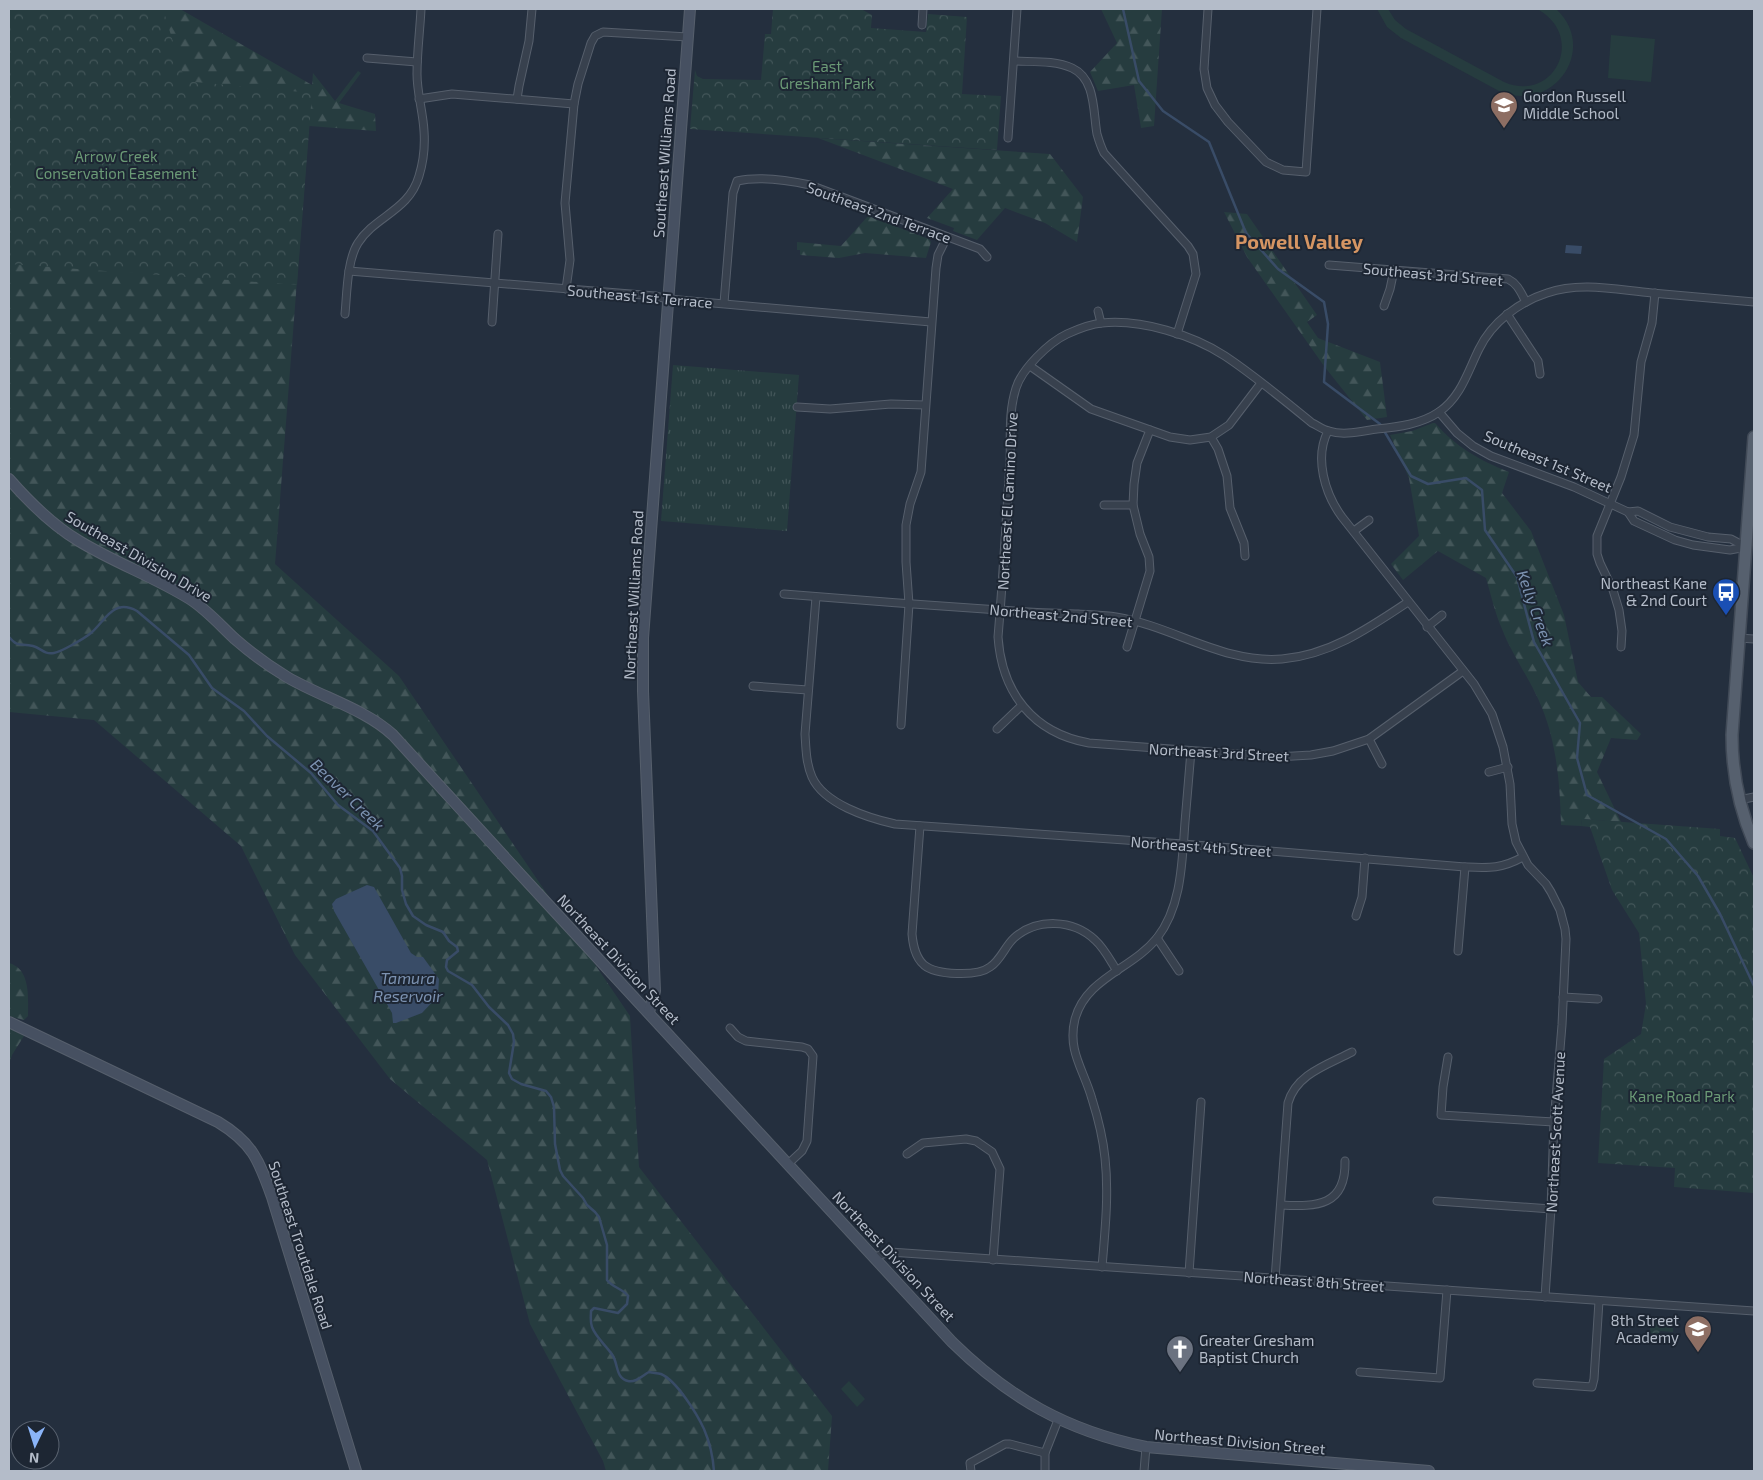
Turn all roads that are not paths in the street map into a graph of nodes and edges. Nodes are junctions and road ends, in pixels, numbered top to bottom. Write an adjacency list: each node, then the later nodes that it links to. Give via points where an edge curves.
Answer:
1 (422, 9): 12 (street)
2 (532, 9): 14 (street, via 530,41)
3 (690, 9): 9 (street, Southeast Williams Road)
4 (923, 9): 8 (street)
5 (1016, 9): 11 (street)
6 (1208, 9): 7 (street, via 1204,69 1207,88 1215,106 1266,162 1283,170 1306,172)
7 (1317, 9)
8 (922, 25)
9 (688, 37): 15 (street, via 612,32 595,36); 26 (street, Southeast Williams Road)
10 (367, 58): 12 (street)
11 (1014, 61): 16 (street); 37 (street, via 1052,63 1072,68 1086,79 1104,153 1193,254 1196,274)
12 (417, 62): 13 (street)
13 (419, 99): 14 (street, via 452,94); 22 (street, via 424,131 419,178 398,209 369,229 357,244)
14 (517, 99): 15 (street)
15 (574, 104): 24 (street, via 565,203 570,260)
16 (1008, 138)
17 (498, 234): 23 (street)
18 (947, 237): 19 (street, Southeast 2nd Terrace, via 980,249); 29 (street, Southeast 2nd Terrace, via 810,185 749,178 737,181 733,193); 35 (street, via 938,255)
19 (988, 257)
20 (1329, 265): 21 (street, Southeast 3rd Street)
21 (1394, 270): 27 (street, Southeast 3rd Street, via 1508,280 1517,286); 30 (street)
22 (349, 271): 23 (street, Southeast 1st Terrace); 32 (street)
23 (495, 284): 24 (street, Southeast 1st Terrace); 34 (street)
24 (566, 289): 26 (street, Southeast 1st Terrace)
25 (1655, 293): 27 (street, via 1580,287 1557,290); 28 (street); 49 (street, via 1652,323 1641,362 1634,435)
26 (668, 299): 29 (street, Southeast 1st Terrace); 96 (street, Northeast Williams Road, via 642,648 655,991)
27 (1526, 302): 33 (street)
28 (1754, 302)
29 (724, 303): 35 (street, Southeast 1st Terrace)
30 (1384, 306)
31 (1098, 312): 36 (street)
32 (345, 314)
33 (1507, 314): 39 (street, via 1538,360); 43 (street, via 1480,347 1453,399)
34 (492, 322)
35 (931, 322): 41 (street)
36 (1100, 323): 37 (street, Northeast El Camino Drive, via 1144,326); 38 (street, Northeast El Camino Drive, via 1060,337 1047,346)
37 (1178, 334): 40 (street, Northeast El Camino Drive, via 1224,355)
38 (1030, 366): 44 (street, via 1091,409); 61 (street, Northeast El Camino Drive, via 1017,386 1010,410 1011,446)
39 (1540, 374)
40 (1261, 383): 45 (street, Northeast El Camino Drive); 46 (street, via 1229,425)
41 (925, 405): 42 (street, via 830,409); 60 (street, via 921,472 906,525)
42 (797, 407)
43 (1439, 412): 45 (street, via 1413,424 1343,433); 49 (street, Southeast 1st Street, via 1457,433 1491,456)
44 (1150, 430): 46 (street, via 1185,440); 50 (street, via 1137,463)
45 (1328, 431): 54 (street, Northeast Scott Avenue, via 1322,467 1325,485 1336,510)
46 (1212, 437): 56 (street, via 1227,476 1230,508 1244,543)
47 (1754, 437): 55 (main road)
48 (9, 479): 82 (street, Southeast Division Drive, via 37,509 71,536 190,599 246,648 288,678 388,729)
49 (1610, 503): 52 (street, Southeast 1st Street); 68 (street, via 1597,545 1600,563 1619,610)
50 (1132, 504): 51 (street); 63 (street, via 1149,557 1150,571)
51 (1104, 505)
52 (1628, 512): 55 (street, Southeast 1st Street, via 1638,511 1688,533 1731,539); 55 (street, Southeast 1st Street, via 1634,521 1675,540 1730,550)
53 (1369, 520): 54 (street)
54 (1354, 531): 59 (street, Northeast Scott Avenue)
55 (1750, 547): 65 (main road)
56 (1245, 556)
57 (784, 594): 58 (street, Northeast 2nd Street)
58 (816, 596): 60 (street, Northeast 2nd Street); 71 (street, Northeast 4th Street)
59 (1408, 602): 63 (street, Northeast 2nd Street, via 1343,642 1318,652 1283,659 1235,655); 64 (street, Northeast Scott Avenue)
60 (909, 604): 61 (street, Northeast 2nd Street); 73 (street)
61 (1001, 610): 63 (street, Northeast 2nd Street); 72 (street, Northeast 3rd Street, via 1000,656)
62 (1442, 615): 64 (street)
63 (1135, 620): 67 (street)
64 (1427, 627): 69 (street, Northeast Scott Avenue)
65 (1739, 638): 66 (street); 81 (main road, via 1732,735)
66 (1754, 640)
67 (1127, 647)
68 (1621, 647)
69 (1463, 671): 75 (street, Northeast 3rd Street); 78 (street, Northeast Scott Avenue, via 1492,714)
70 (753, 686): 71 (street)
71 (808, 690): 83 (street, Northeast 4th Street, via 806,752 813,779 820,788 838,803 877,820)
72 (1021, 706): 74 (street); 76 (street, Northeast 3rd Street, via 1045,726 1080,741)
73 (901, 725)
74 (997, 729)
75 (1369, 740): 76 (street, Northeast 3rd Street, via 1300,756); 77 (street)
76 (1191, 751): 85 (street)
77 (1382, 764)
78 (1508, 767): 79 (street); 86 (street, Northeast Scott Avenue, via 1512,824)
79 (1489, 772)
80 (1754, 797): 81 (street)
81 (1739, 800): 84 (main road)
82 (469, 817): 96 (street, Northeast Division Street)
83 (920, 826): 85 (street, Northeast 4th Street); 92 (street, via 912,934 916,953 924,966 967,974 984,971 1022,932 1058,923 1093,937)
84 (1754, 843)
85 (1183, 844): 87 (street, Northeast 4th Street); 90 (street, via 1178,888 1171,912)
86 (1523, 857): 88 (street, Northeast 4th Street, via 1500,868); 94 (street, Northeast Scott Avenue, via 1546,884 1560,910 1566,939)
87 (1365, 858): 88 (street, Northeast 4th Street); 89 (street, via 1362,898)
88 (1465, 867): 91 (street)
89 (1356, 916)
90 (1157, 938): 92 (street); 93 (street)
91 (1458, 951)
92 (1117, 971): 111 (street, via 1093,987 1082,1002 1072,1036 1074,1054 1092,1097 1105,1158 1107,1200)
93 (1179, 971)
94 (1564, 997): 95 (street); 102 (street, Northeast Scott Avenue)
95 (1598, 999)
96 (649, 1012): 105 (street, Northeast Division Street)
97 (9, 1022): 123 (street, Southeast Troutdale Road, via 218,1122 250,1148 262,1168 272,1197)
98 (730, 1028): 105 (street, via 746,1041 802,1047 813,1056 807,1141 802,1151)
99 (1352, 1052): 107 (street, via 1309,1074 1291,1094)
100 (1448, 1057): 102 (street, via 1441,1115)
101 (1201, 1102): 112 (street)
102 (1554, 1122): 108 (street, Northeast Scott Avenue)
103 (907, 1154): 110 (street, via 923,1143 966,1139 976,1141 992,1152 1000,1169)
104 (1345, 1161): 107 (street, via 1342,1184 1328,1200 1308,1206)
105 (788, 1164): 109 (street, Northeast Division Street)
106 (1438, 1201): 108 (street)
107 (1281, 1205): 113 (street)
108 (1551, 1209): 115 (street, Northeast Scott Avenue)
109 (874, 1257): 110 (street, Northeast 8th Street, via 890,1252); 120 (street, Northeast Division Street, via 974,1363 1008,1390)
110 (993, 1260): 111 (street, Northeast 8th Street)
111 (1102, 1267): 112 (street, Northeast 8th Street)
112 (1189, 1273): 113 (street, Northeast 8th Street)
113 (1275, 1279): 114 (street, Northeast 8th Street)
114 (1447, 1290): 115 (street, Northeast 8th Street); 118 (street, via 1440,1378)
115 (1545, 1297): 116 (street, Northeast 8th Street)
116 (1599, 1301): 117 (street, Northeast 8th Street); 119 (street, via 1592,1387)
117 (1754, 1311)
118 (1360, 1372)
119 (1538, 1383)
120 (1058, 1420): 121 (street, Northeast Division Street); 122 (street)
121 (1146, 1448): 126 (street); 127 (street, Northeast Division Street)
122 (1045, 1453): 124 (street, via 1005,1444 970,1463); 125 (street)
123 (356, 1471)
124 (971, 1471)
125 (1045, 1471)
126 (1144, 1471)
127 (1429, 1471)

